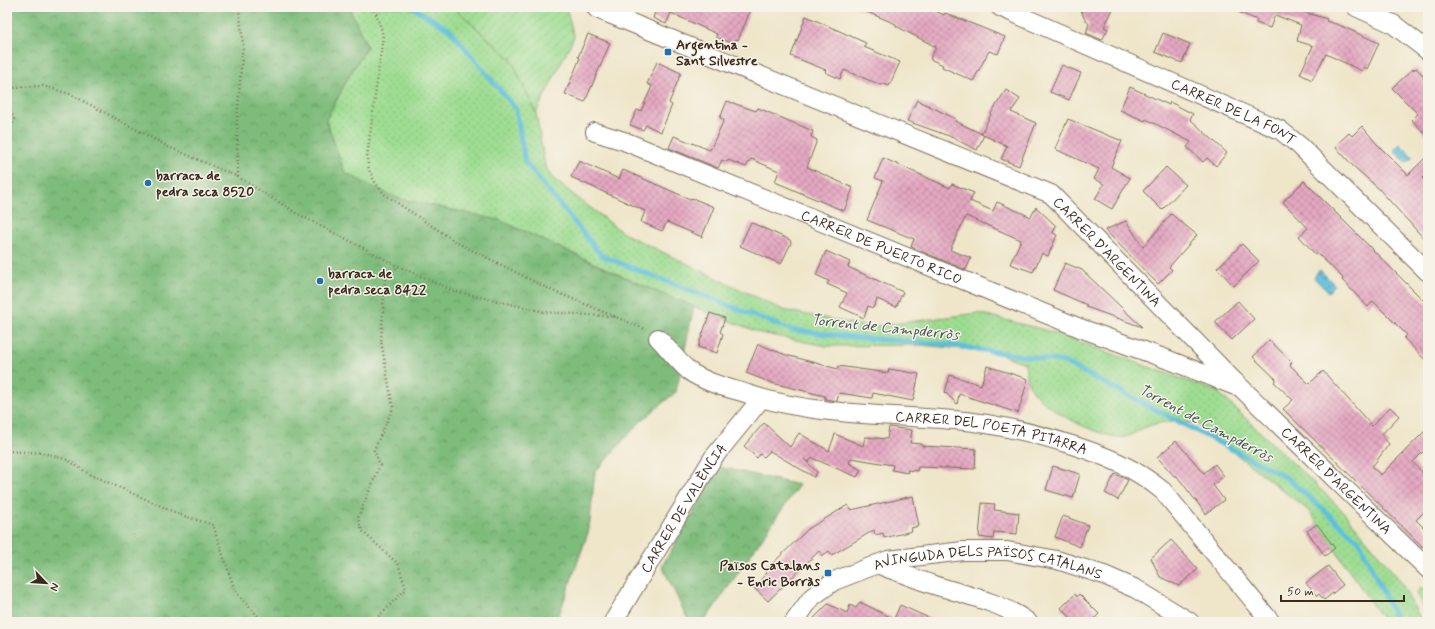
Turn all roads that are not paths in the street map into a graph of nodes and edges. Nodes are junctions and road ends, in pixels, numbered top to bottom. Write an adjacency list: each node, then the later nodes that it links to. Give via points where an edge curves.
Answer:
1 (1000, 7): 6 (street, CARRER DE LA FONT, via 1280,130 1300,146)
2 (1356, 7): 4 (street, via 1393,24)
3 (596, 8): 8 (street, CARRER D'ARGENTINA, via 1052,194)
4 (1428, 51)
5 (595, 132): 9 (street, CARRER DE PUERTO RICO, via 624,141 1080,328)
6 (1428, 272)
7 (658, 338): 11 (street, CARRER DEL POETA PITARRA, via 690,371 722,386)
8 (1199, 345): 9 (street); 10 (street, CARRER D'ARGENTINA)
9 (1170, 360): 10 (street, CARRER DE PUERTO RICO)
10 (1242, 389): 13 (street, CARRER D'ARGENTINA)
11 (761, 399): 14 (street, CARRER DE VALÈNCIA, via 713,458); 18 (street, CARRER DEL POETA PITARRA, via 802,407 1000,426 1060,441 1126,465 1163,491)
12 (877, 564): 15 (street, AVINGUDA DELS PAÏSOS CATALANS, via 834,580 812,597); 16 (street, via 932,585 979,599 1019,615); 17 (street, AVINGUDA DELS PAÏSOS CATALANS, via 888,560 963,551 1007,551 1057,560 1136,589)
13 (1428, 569)
14 (614, 622)
15 (794, 622)
16 (1028, 622)
17 (1190, 622)
18 (1271, 622)

